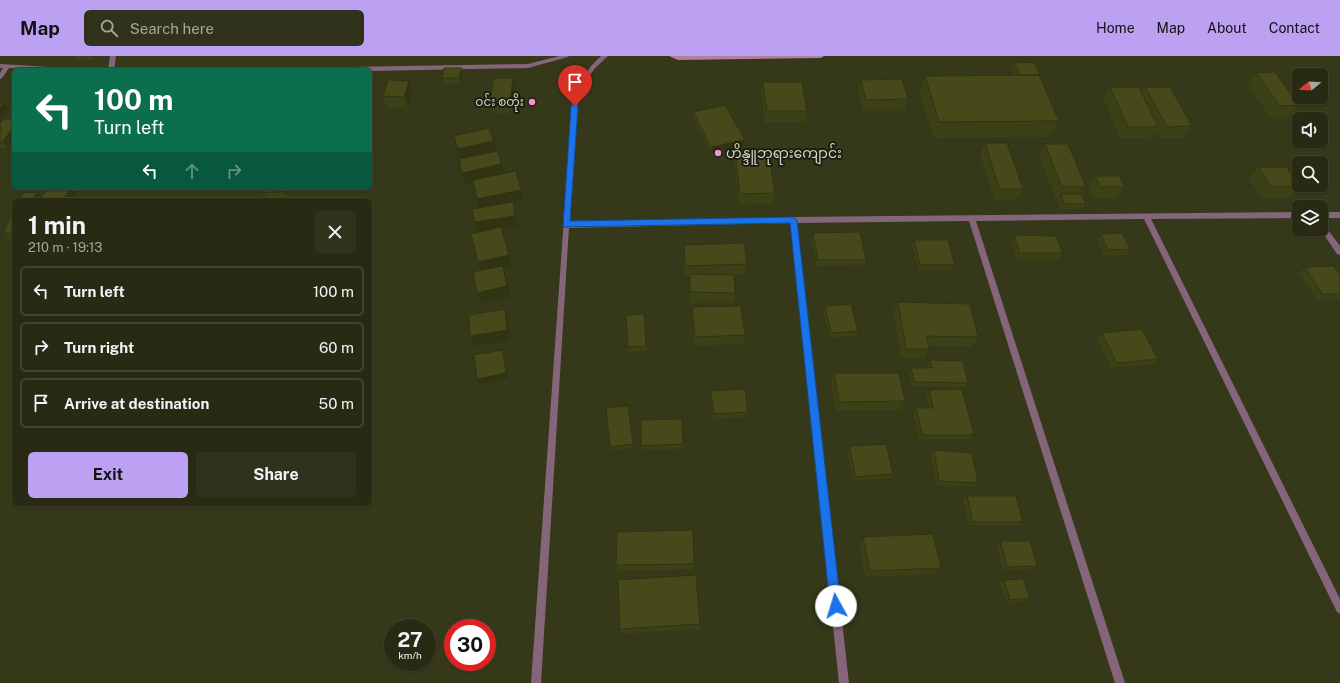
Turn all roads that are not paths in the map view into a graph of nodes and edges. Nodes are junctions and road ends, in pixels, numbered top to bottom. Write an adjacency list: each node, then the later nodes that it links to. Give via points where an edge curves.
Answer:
1 (113, 56): 9 (street)
2 (566, 56): 10 (street, via 528,66)
3 (605, 56): 18 (street, via 593,67 576,92)
4 (672, 56): 5 (main road)
5 (821, 56)
6 (0, 66): 7 (street)
7 (8, 66): 8 (street); 11 (street)
8 (37, 68)
9 (111, 68)
10 (372, 69)
11 (0, 77)
12 (1292, 215): 15 (street)
13 (1328, 215): 14 (street)
14 (1340, 215)
15 (1146, 217): 16 (street); 21 (street)
16 (972, 218): 17 (street); 24 (street)
17 (793, 220): 18 (street); 23 (street)
18 (566, 224): 22 (street)
19 (1328, 235): 20 (street)
20 (1340, 252)
21 (1340, 609)
22 (536, 683)
23 (844, 683)
24 (1120, 683)

